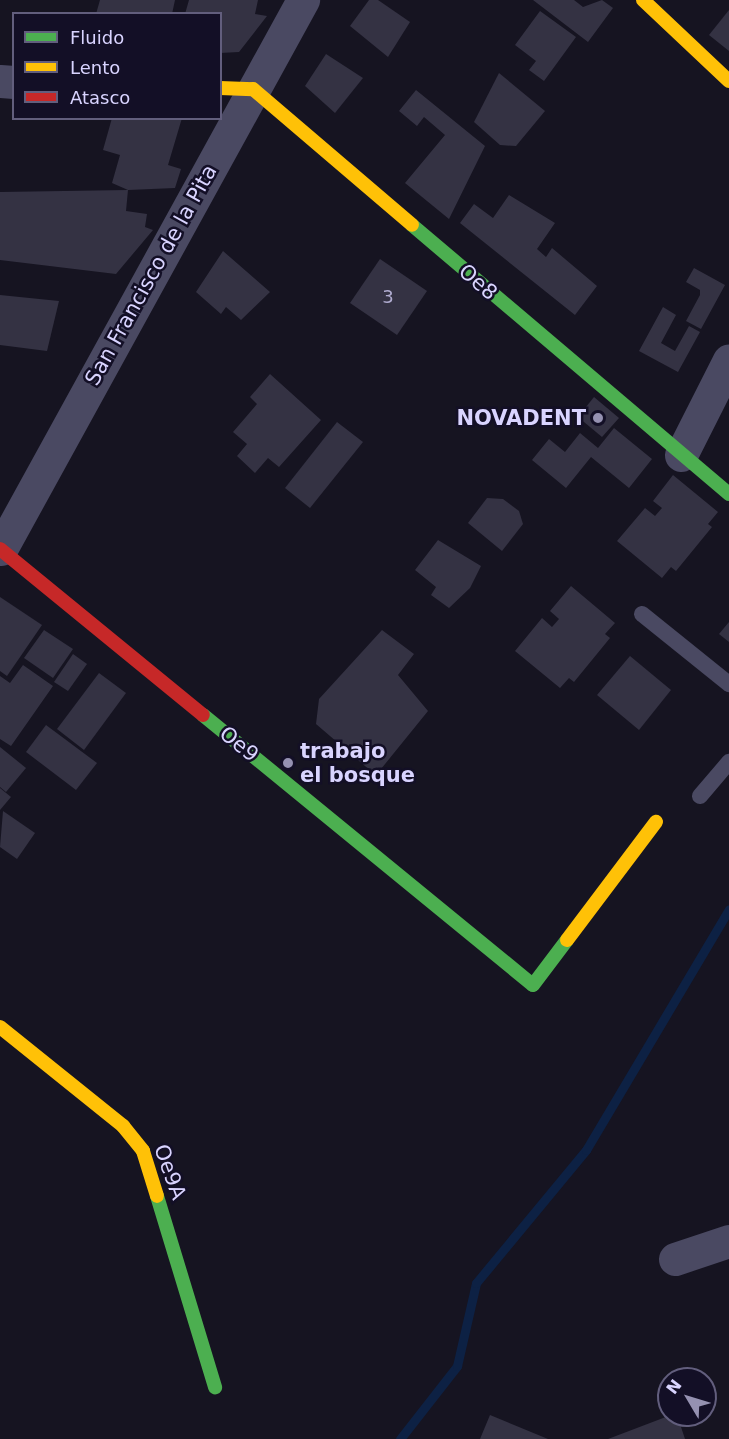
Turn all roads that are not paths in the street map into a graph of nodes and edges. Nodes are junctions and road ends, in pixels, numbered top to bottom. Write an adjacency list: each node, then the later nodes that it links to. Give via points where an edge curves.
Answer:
1 (303, 0): 5 (street, San Francisco de la Pita)
2 (643, 0): 3 (street)
3 (729, 81)
4 (222, 88): 5 (street)
5 (253, 89): 7 (street, Oe8); 9 (street, San Francisco de la Pita)
6 (729, 360): 7 (street)
7 (681, 455): 8 (street, Oe8)
8 (729, 494)
9 (0, 549): 14 (street, Oe9, via 533,985)
10 (642, 614): 11 (lane)
11 (729, 684)
12 (729, 762): 13 (lane)
13 (700, 796)
14 (656, 822)
15 (0, 1027): 18 (street, Oe9A, via 123,1126 143,1151)
16 (729, 1241): 17 (street)
17 (675, 1259)
18 (215, 1387)

